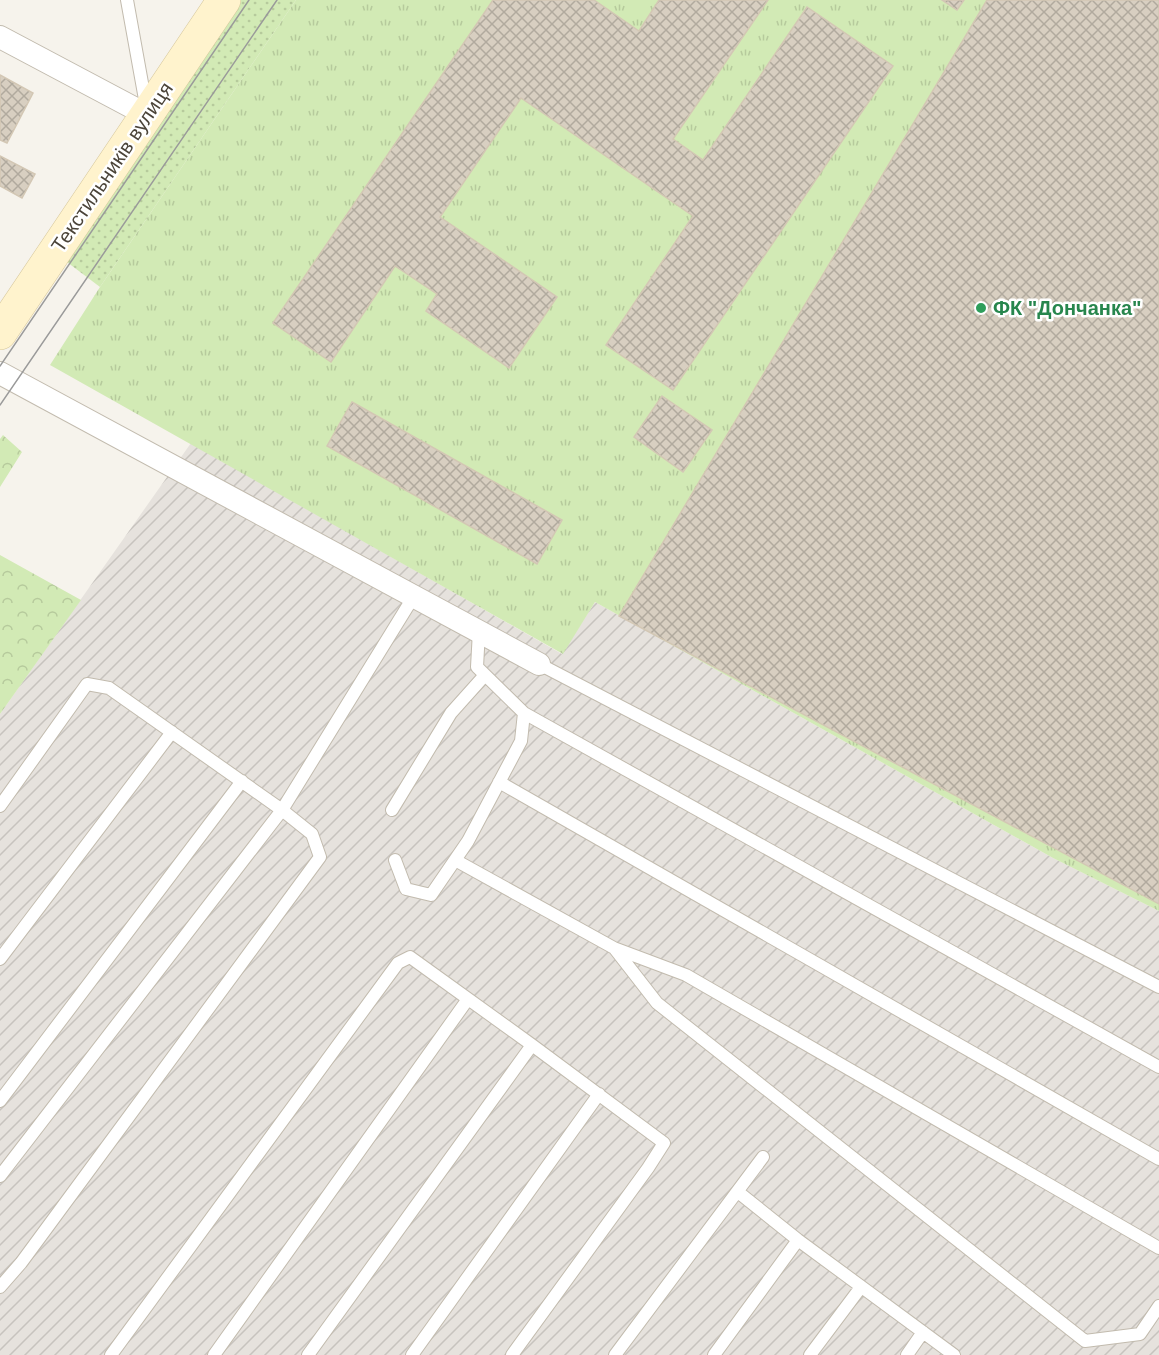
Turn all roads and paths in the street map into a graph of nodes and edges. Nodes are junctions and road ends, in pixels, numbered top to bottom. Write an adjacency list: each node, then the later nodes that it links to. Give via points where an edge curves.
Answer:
1 (127, 0): 4 (lane)
2 (224, 0): 4 (street, Текстильників вулиця)
3 (0, 37): 4 (street)
4 (147, 115): 5 (street, Текстильників вулиця)
5 (0, 333)
6 (0, 373): 7 (street)
7 (414, 596): 8 (street); 16 (lane)
8 (479, 631): 9 (street); 10 (lane, via 477,667)
9 (539, 664): 22 (lane)
10 (485, 675): 11 (lane); 17 (lane, via 451,713)
11 (524, 713): 14 (lane, via 521,741); 25 (lane)
12 (172, 732): 13 (lane); 15 (lane, via 109,688 87,684); 21 (lane)
13 (242, 781): 16 (lane); 27 (lane)
14 (499, 782): 19 (lane); 29 (lane)
15 (0, 806)
16 (282, 810): 30 (lane); 34 (lane, via 312,834 320,857)
17 (392, 810)
18 (396, 860): 19 (lane, via 406,889 431,895)
19 (455, 860): 20 (lane)
20 (614, 948): 33 (lane, via 686,975); 36 (lane, via 657,1003 1085,1341 1140,1334)
21 (0, 959)
22 (1159, 987)
23 (468, 999): 24 (lane); 38 (lane, via 410,957 398,963); 39 (lane)
24 (532, 1045): 26 (lane); 40 (lane)
25 (1159, 1066)
26 (599, 1094): 41 (lane); 42 (lane, via 664,1143)
27 (0, 1101)
28 (763, 1157): 31 (lane)
29 (1159, 1159)
30 (0, 1176)
31 (738, 1192): 32 (lane); 43 (lane)
32 (798, 1240): 35 (lane); 44 (lane)
33 (1159, 1248)
34 (0, 1287)
35 (861, 1287): 37 (lane); 45 (lane)
36 (1159, 1306)
37 (923, 1332): 46 (lane); 47 (lane)
38 (111, 1355)
39 (214, 1355)
40 (308, 1355)
41 (412, 1355)
42 (512, 1355)
43 (615, 1355)
44 (714, 1355)
45 (810, 1355)
46 (908, 1355)
47 (954, 1355)

